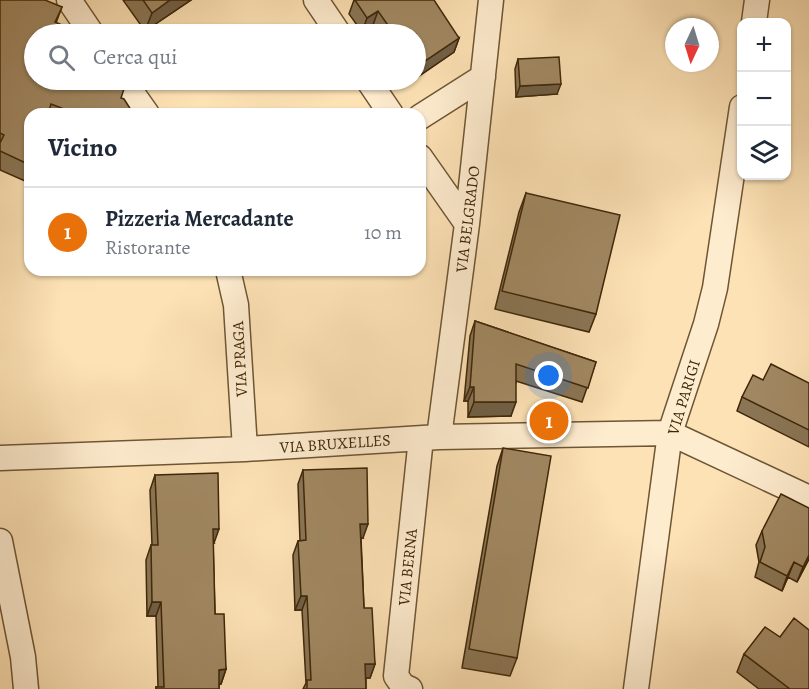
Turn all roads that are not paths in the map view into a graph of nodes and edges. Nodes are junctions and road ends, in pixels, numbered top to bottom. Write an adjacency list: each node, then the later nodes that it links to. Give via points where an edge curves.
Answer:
1 (69, 0): 6 (street)
2 (316, 0): 7 (street)
3 (491, 0): 8 (street, VIA BELGRADO)
4 (757, 0): 5 (street)
5 (755, 18)
6 (85, 24)
7 (332, 24)
8 (483, 77): 13 (street); 16 (street, VIA BELGRADO)
9 (130, 90): 11 (street)
10 (375, 90): 12 (street)
11 (143, 108)
12 (387, 108)
13 (426, 113)
14 (738, 126): 18 (street, VIA PARIGI, via 715,288)
15 (426, 166): 16 (street)
16 (467, 224): 19 (street, VIA BELGRADO)
17 (229, 276): 20 (street, VIA PRAGA, via 236,304)
18 (670, 433): 19 (street, VIA BRUXELLES); 22 (street); 26 (street, VIA PARIGI)
19 (430, 437): 20 (street, VIA BRUXELLES); 25 (street, VIA BERNA, via 396,676)
20 (245, 449): 21 (street, VIA BRUXELLES)
21 (0, 458)
22 (809, 498)
23 (0, 541): 24 (street)
24 (26, 689)
25 (410, 689)
26 (636, 689)

